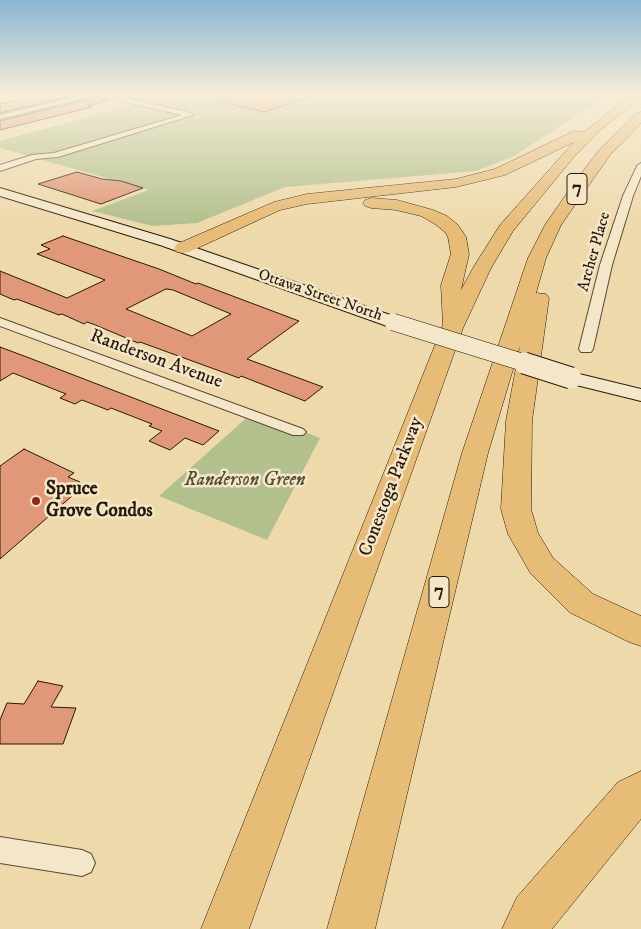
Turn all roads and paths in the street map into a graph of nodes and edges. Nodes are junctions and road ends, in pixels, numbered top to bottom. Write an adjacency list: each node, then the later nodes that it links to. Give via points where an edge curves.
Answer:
1 (111, 137): 5 (street)
2 (574, 137): 10 (highway, via 500,172 456,183 307,199 274,207)
3 (586, 137): 14 (highway, Conestoga Parkway / 7, via 506,229)
4 (620, 137): 12 (highway, 7, via 579,186 553,226)
5 (55, 154): 7 (street); 8 (street, via 49,160)
6 (641, 166): 15 (street, Archer Place, via 633,197 606,265)
7 (0, 168)
8 (0, 174)
9 (0, 192): 10 (main road, Ottawa Street North)
10 (183, 248): 11 (main road, Ottawa Street North)
11 (203, 256): 14 (highway, via 278,218 310,207 370,203 411,208 441,220 457,236 460,254 452,285); 16 (main road, Ottawa Street North, bridge, via 393,322 571,378)
12 (538, 258): 18 (highway, via 539,300 519,421 516,509 523,534 542,566 581,603); 23 (highway, 7, via 475,453)
13 (0, 322): 17 (street, Randerson Avenue)
14 (452, 328): 22 (highway, Conestoga Parkway / 7)
15 (586, 349)
16 (641, 395)
17 (298, 432)
18 (641, 632)
19 (641, 791): 24 (highway, via 534,914)
20 (0, 850): 21 (street)
21 (82, 863)
22 (224, 929)
23 (351, 929)
24 (526, 929)

